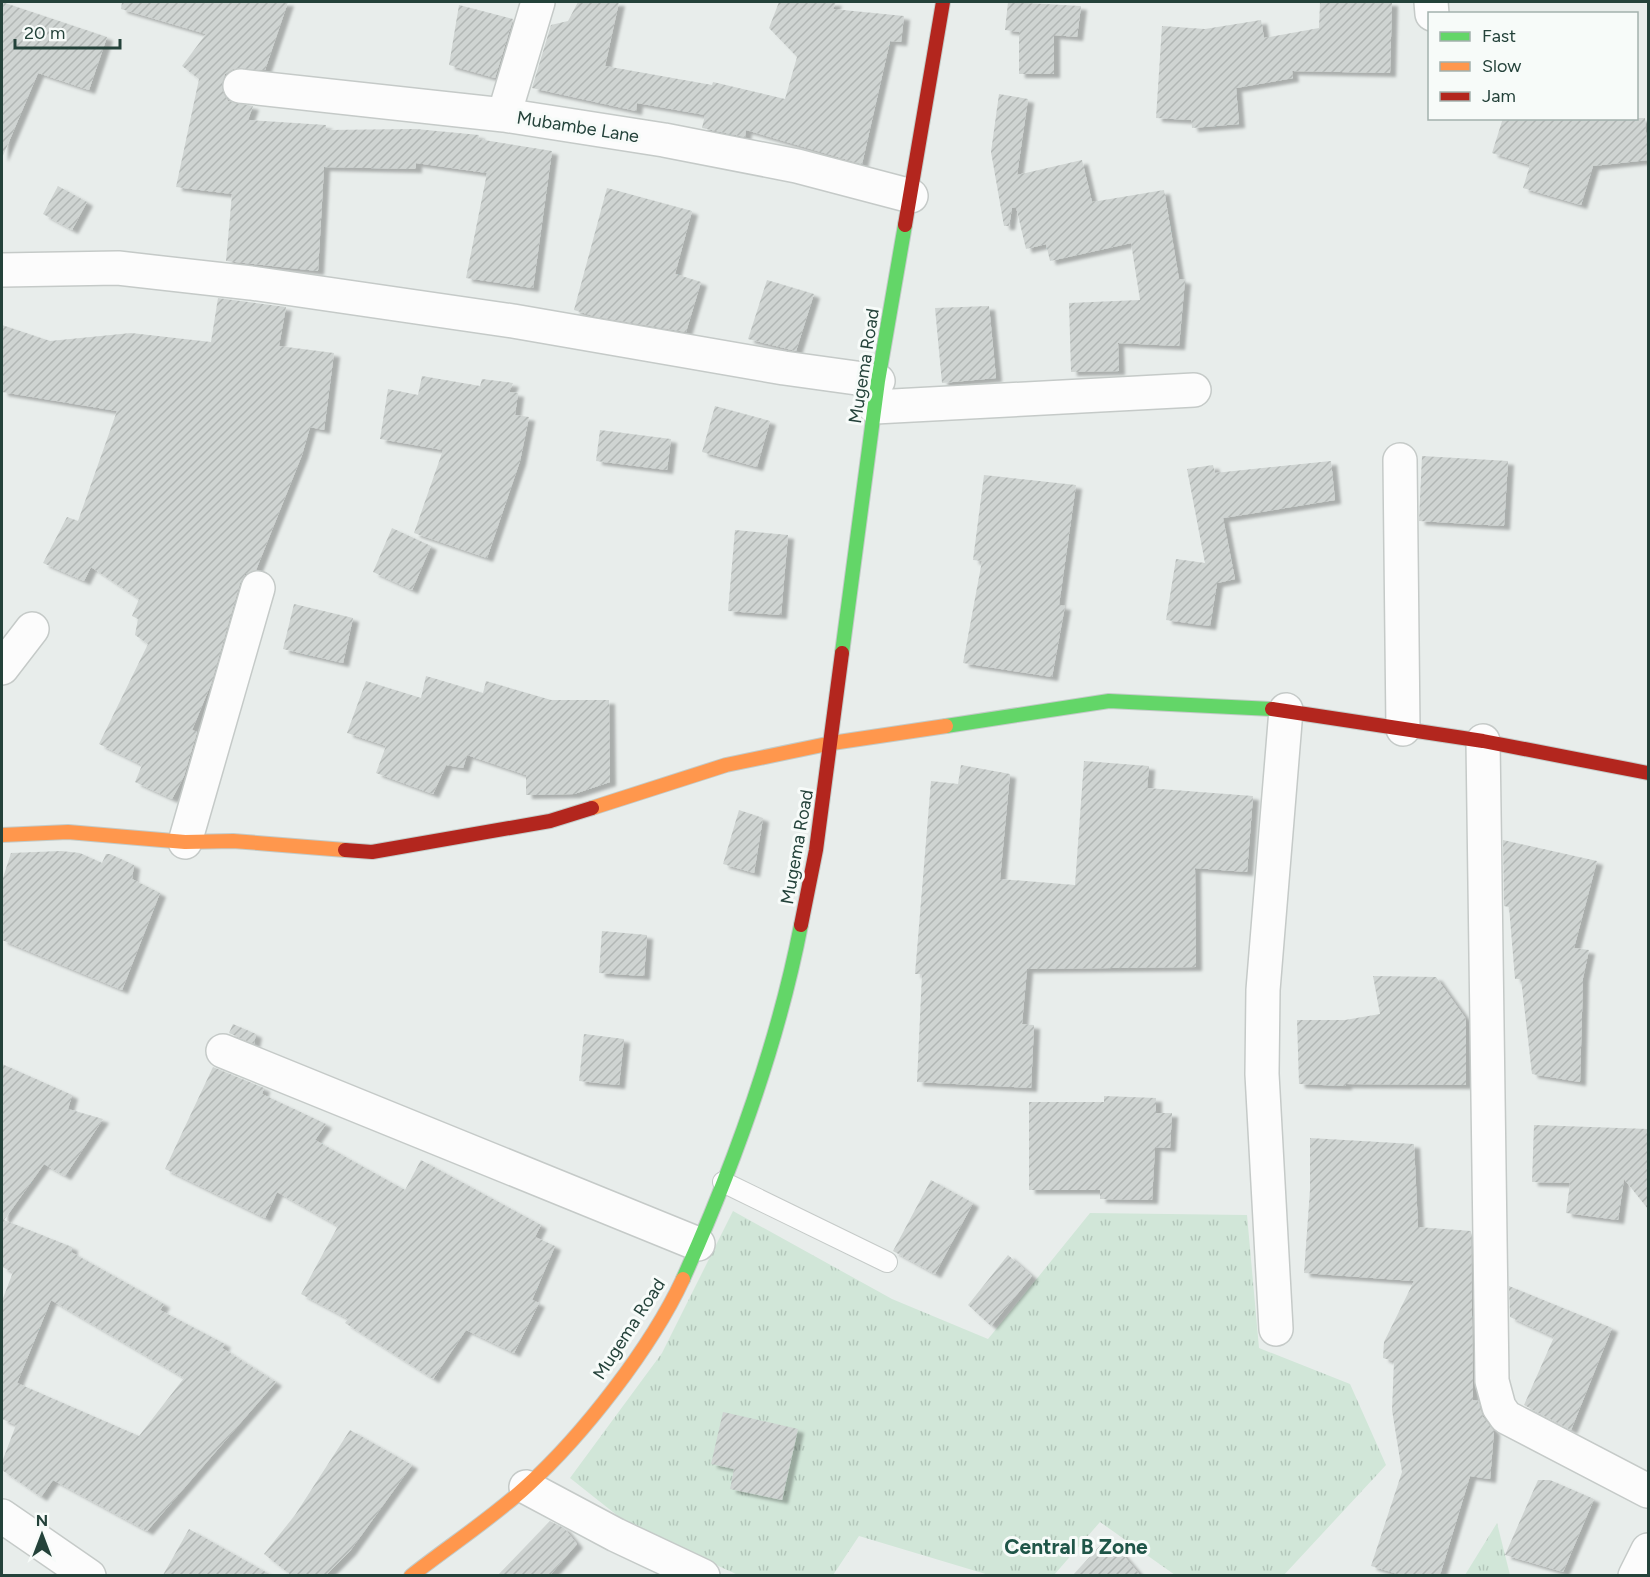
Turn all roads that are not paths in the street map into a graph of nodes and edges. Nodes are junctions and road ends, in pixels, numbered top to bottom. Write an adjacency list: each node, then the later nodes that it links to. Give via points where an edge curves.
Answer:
1 (538, 2): 4 (street)
2 (943, 2): 5 (street, Mugema Road)
3 (240, 86): 4 (street, Mubambe Lane)
4 (504, 115): 5 (street, Mubambe Lane, via 797,166)
5 (911, 196): 8 (street, Mugema Road)
6 (2, 270): 8 (street, via 118,268 251,283 513,321 784,368)
7 (1194, 390): 8 (street)
8 (877, 394): 16 (street, Mugema Road)
9 (1400, 460): 14 (street)
10 (258, 588): 19 (street)
11 (32, 629): 12 (street)
12 (2, 668)
13 (1286, 710): 14 (street); 16 (street, via 1109,701); 24 (street, via 1263,990 1262,1074)
14 (1403, 729): 15 (street)
15 (1483, 741): 17 (street); 26 (street, via 1492,1381 1506,1417)
16 (832, 743): 19 (street, via 726,765 550,821 439,842 372,852 234,841); 21 (street, Mugema Road, via 791,978 763,1075)
17 (1648, 773)
18 (2, 835): 19 (street, via 68,832)
19 (185, 842)
20 (223, 1051): 22 (street)
21 (723, 1182): 22 (street, Mugema Road); 23 (lane)
22 (698, 1244): 25 (street, Mugema Road, via 674,1298 641,1350 580,1432)
23 (887, 1262)
24 (1276, 1329)
25 (526, 1487): 30 (street, Mugema Road); 31 (street)
26 (1648, 1491)
27 (2, 1516): 29 (street)
28 (1648, 1550): 32 (street)
29 (89, 1575)
30 (411, 1575)
31 (703, 1575)
32 (1635, 1575)

